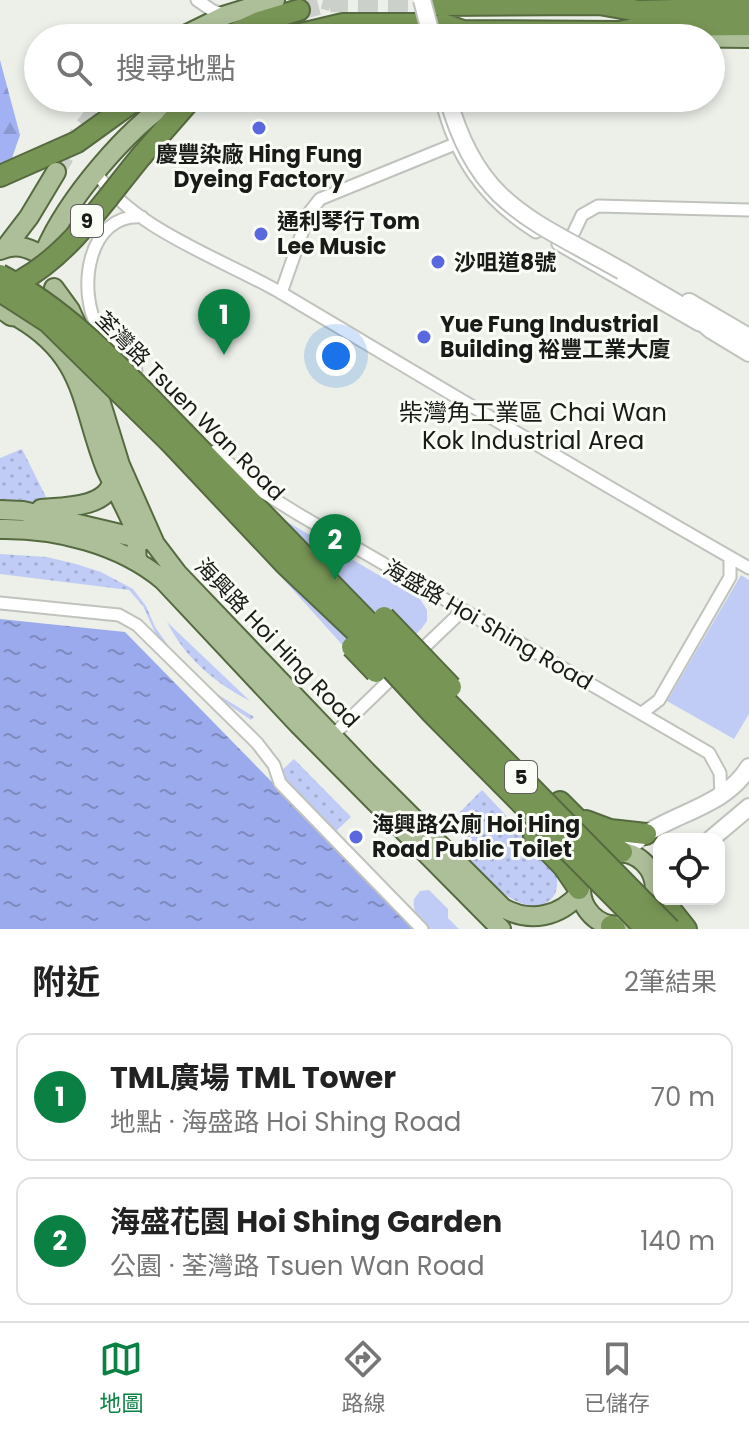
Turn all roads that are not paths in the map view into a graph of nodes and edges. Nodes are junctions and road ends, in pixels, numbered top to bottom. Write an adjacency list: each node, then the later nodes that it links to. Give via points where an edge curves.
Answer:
1 (275, 0): 6 (main road)
2 (198, 1): 6 (street); 7 (street)
3 (604, 2): 4 (highway, via 639,11); 11 (highway)
4 (749, 8)
5 (299, 10): 9 (highway)
6 (226, 15): 8 (main road)
7 (200, 24)
8 (205, 24)
9 (255, 24)
10 (343, 24): 11 (highway)
11 (431, 24)
12 (725, 25): 13 (highway)
13 (749, 25)
14 (725, 38): 15 (main road)
15 (749, 38)
16 (119, 112): 25 (highway, via 77,142)
17 (156, 112): 24 (main road)
18 (180, 112): 33 (highway, 9, bridge, via 72,240)
19 (445, 112): 22 (street)
20 (452, 112): 31 (street, bridge, via 472,162 496,193 517,212)
21 (460, 112): 31 (street, bridge, via 479,159 500,188 521,207)
22 (455, 144): 35 (street, via 320,199 309,213); 39 (street, via 495,202 514,218)
23 (56, 172): 29 (main road)
24 (97, 173): 27 (street, via 110,193); 30 (main road, via 68,209)
25 (0, 176)
26 (749, 210): 28 (street, via 598,206 582,215)
27 (142, 217): 35 (street); 42 (street, 海盛路 Hoi Shing Road, via 109,227 94,246 89,294 99,330)
28 (574, 232)
29 (3, 248): 30 (main road, via 27,247)
30 (47, 266): 38 (main road, via 48,309); 43 (main road, 海興路 Hoi Hing Road, via 77,324)
31 (624, 268): 36 (street)
32 (0, 275): 54 (highway, 荃灣路 Tsuen Wan Road / 5, bridge, via 58,312 120,367)
33 (22, 280)
34 (0, 291): 52 (highway, 荃灣路 Tsuen Wan Road / 5, bridge, via 48,322 81,353)
35 (281, 293): 50 (street)
36 (689, 306): 39 (street); 40 (street)
37 (0, 308): 38 (main road)
38 (19, 318): 44 (main road, via 66,359 75,374)
39 (711, 330): 41 (street)
40 (749, 337)
41 (749, 353)
42 (161, 397): 43 (main road, via 147,393 126,402); 56 (street, 海盛路 Hoi Shing Road, via 261,491)
43 (111, 442): 49 (main road, 海興路 Hoi Hing Road)
44 (112, 482): 46 (main road, via 103,498); 48 (main road)
45 (0, 510): 46 (main road)
46 (23, 511): 48 (main road)
47 (0, 529): 51 (main road, via 78,540)
48 (137, 537): 49 (main road); 51 (main road)
49 (155, 544): 51 (main road, via 152,558); 58 (main road, 海興路 Hoi Hing Road)
50 (730, 558): 53 (street); 57 (street, via 730,577 659,700)
51 (140, 562): 58 (main road, 海興路 Hoi Hing Road)
52 (285, 564): 69 (highway, bridge, via 352,647 564,867); 76 (highway, 荃灣路 Tsuen Wan Road / 5, bridge, via 354,628)
53 (749, 568)
54 (323, 574): 62 (highway, bridge, via 384,617); 71 (highway, 荃灣路 Tsuen Wan Road / 5, bridge)
55 (0, 603): 73 (street, via 119,615 137,625 257,743 280,783)
56 (462, 611): 57 (street, 海盛路 Hoi Shing Road); 58 (street)
57 (642, 713): 60 (street, 海盛路 Hoi Shing Road, via 713,757)
58 (326, 741): 69 (main road, 海興路 Hoi Hing Road, via 503,908 545,916); 74 (main road, 海興路 Hoi Hing Road)
59 (749, 767): 60 (street)
60 (721, 795): 63 (street)
61 (749, 807): 65 (street)
62 (575, 816): 66 (highway, via 610,830); 67 (highway, via 595,837)
63 (678, 818): 64 (street); 66 (street)
64 (673, 833)
65 (718, 833)
66 (646, 834): 67 (street)
67 (623, 852): 68 (main road, via 646,866); 69 (main road, via 591,861)
68 (653, 881)
69 (580, 891): 72 (main road, via 592,914)
70 (653, 903): 72 (main road, via 634,923)
71 (677, 918)
72 (611, 926): 75 (main road)
73 (422, 929)
74 (501, 929)
75 (584, 929)
76 (646, 929)

